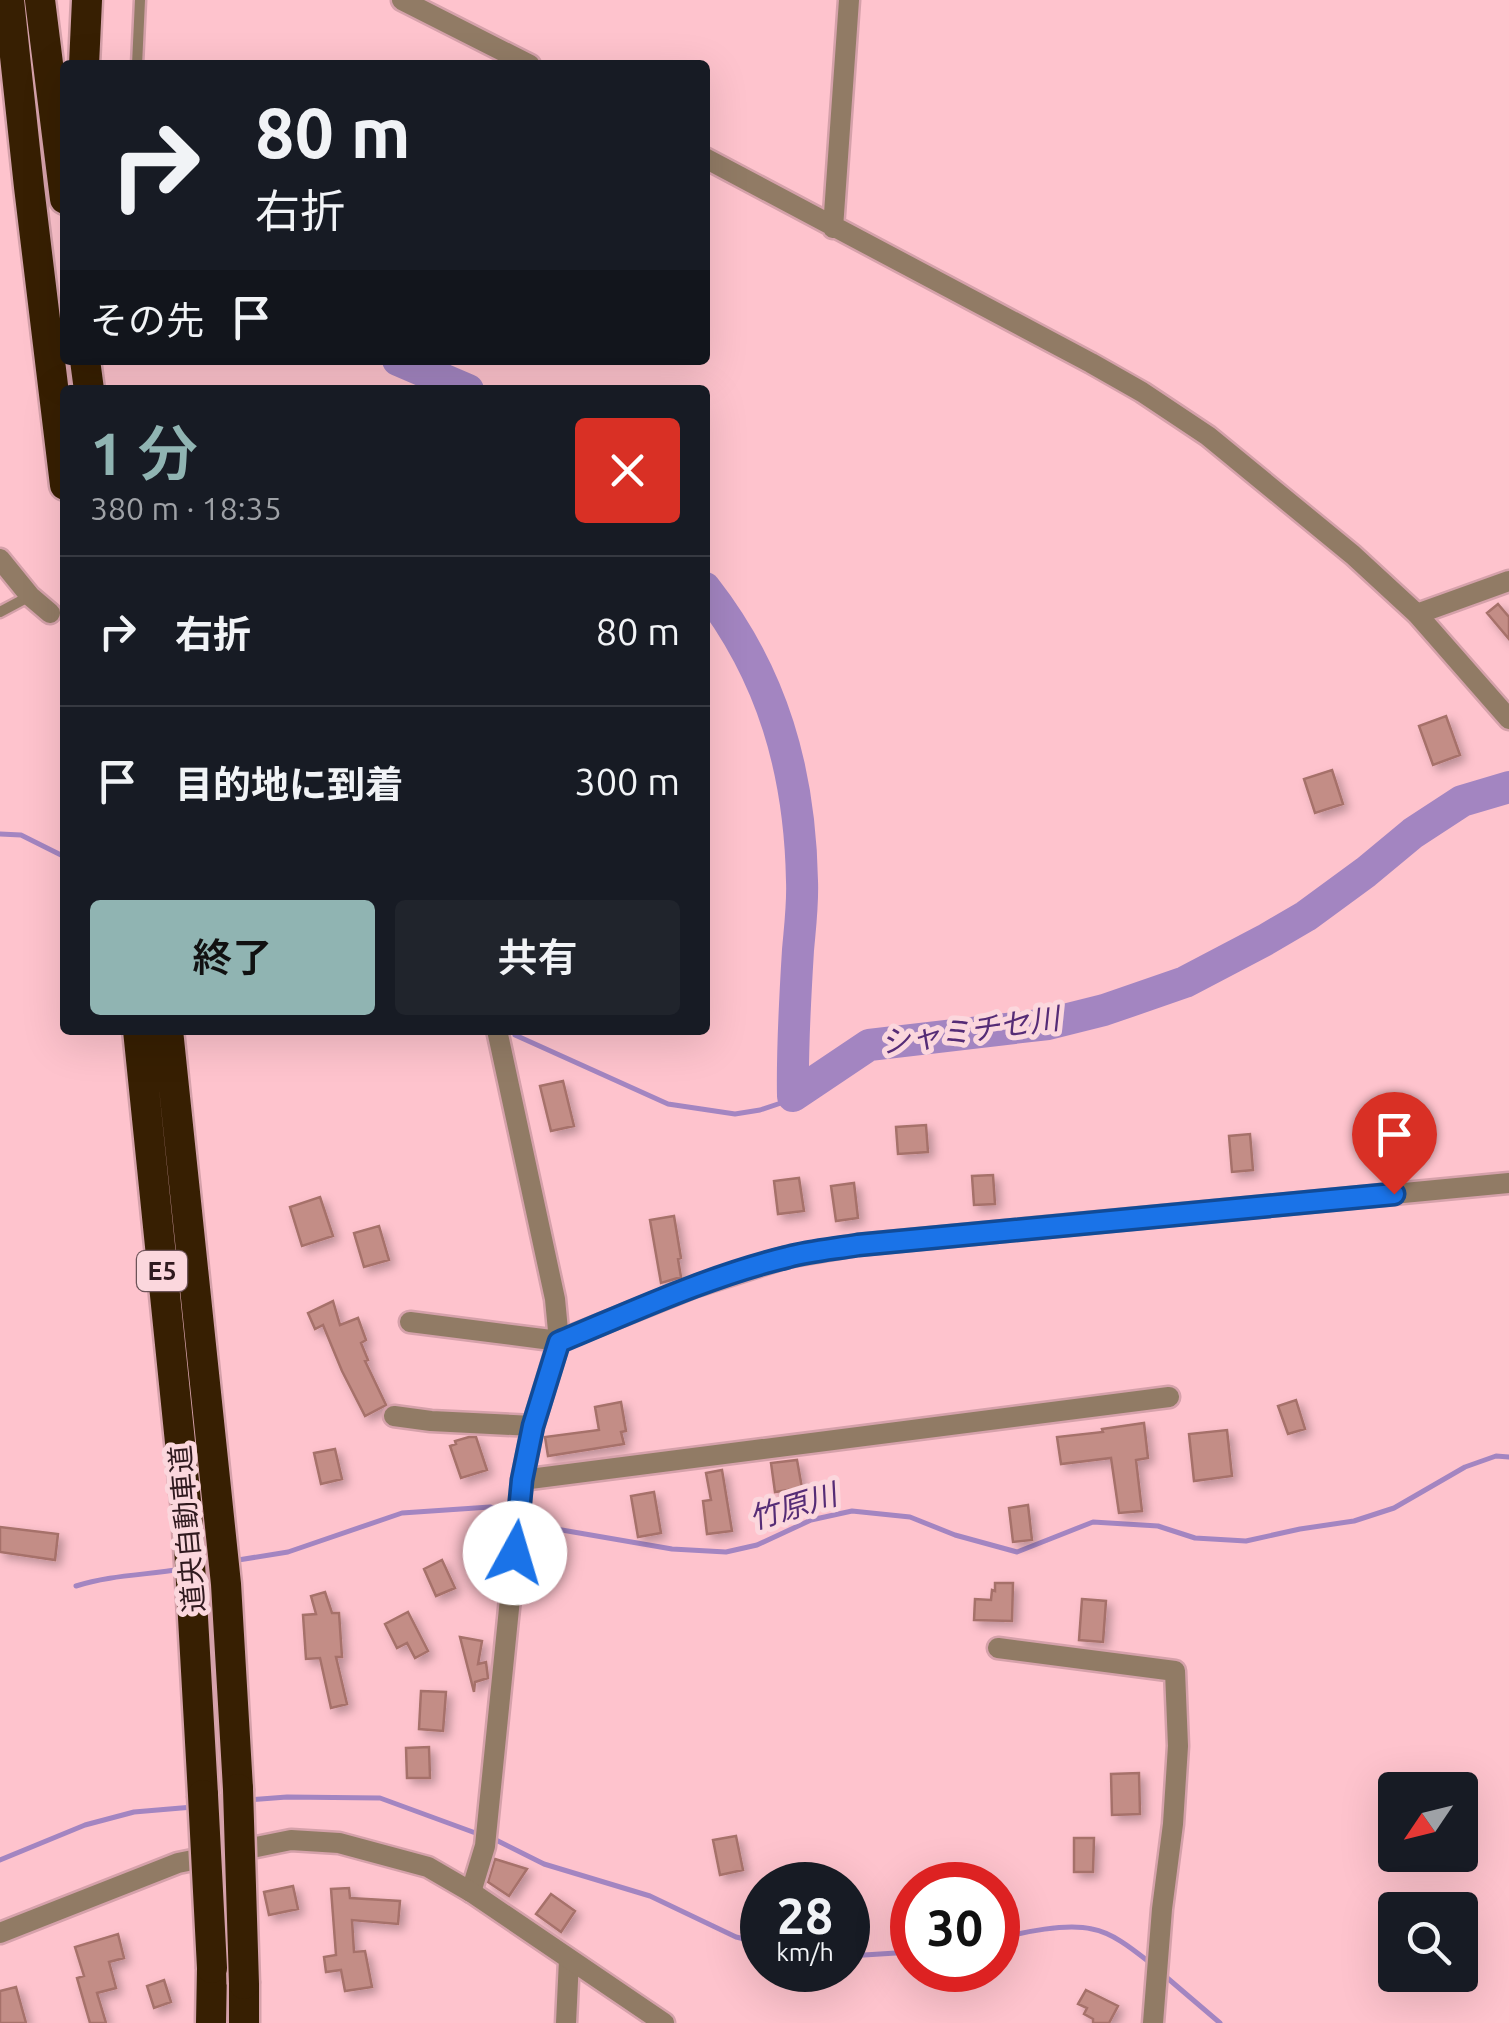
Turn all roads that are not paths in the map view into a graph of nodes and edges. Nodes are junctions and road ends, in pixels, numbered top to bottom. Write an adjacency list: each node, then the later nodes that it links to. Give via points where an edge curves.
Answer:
1 (9, 0): 14 (highway)
2 (40, 0): 11 (highway)
3 (87, 0): 7 (highway)
4 (140, 0): 8 (lane)
5 (402, 0): 9 (street)
6 (848, 0): 13 (street)
7 (84, 60)
8 (137, 60)
9 (520, 60)
10 (0, 66): 14 (highway)
11 (60, 159)
12 (710, 161): 13 (street)
13 (833, 228): 21 (street, via 1142,392 1283,496)
14 (57, 425): 15 (highway)
15 (60, 448)
16 (0, 559): 18 (street)
17 (1509, 581): 21 (street)
18 (30, 596): 19 (lane); 20 (street)
19 (0, 612)
20 (50, 613)
21 (1417, 614): 22 (street)
22 (1509, 718)
23 (139, 1035): 37 (highway, 道央自動車道 / E5, bridge, via 187,1511)
24 (169, 1035): 38 (highway, 道央自動車道 / E5, bridge, via 226,1584)
25 (498, 1035): 28 (street)
26 (1509, 1182): 28 (street, via 858,1245 787,1257 696,1286)
27 (410, 1322): 28 (street)
28 (559, 1342): 31 (street)
29 (1169, 1397): 32 (street)
30 (394, 1416): 31 (street)
31 (533, 1426): 32 (street)
32 (522, 1480): 34 (street, via 484,1846)
33 (998, 1648): 41 (street, via 1175,1671 1178,1746)
34 (471, 1892): 35 (street, via 428,1866 340,1844 290,1840 178,1863); 36 (street)
35 (0, 1933)
36 (569, 1960): 39 (street); 40 (street)
37 (211, 2023)
38 (244, 2023)
39 (566, 2023)
40 (664, 2023)
41 (1153, 2023)

